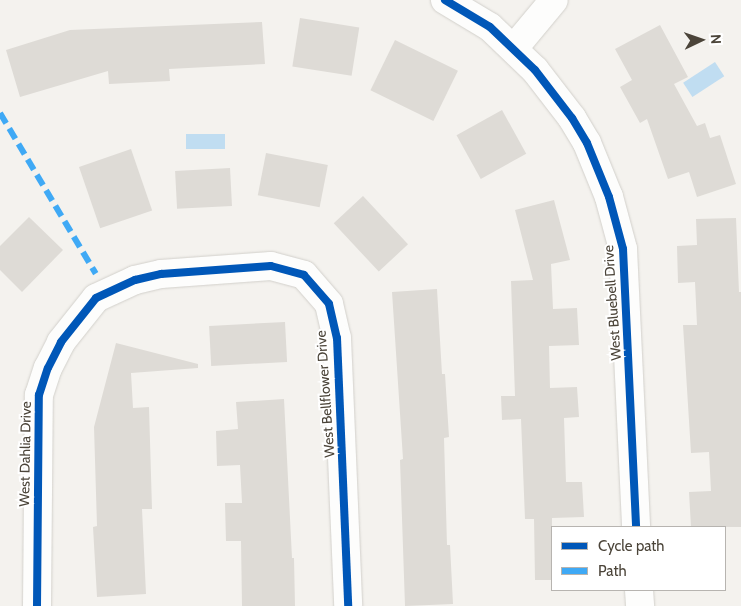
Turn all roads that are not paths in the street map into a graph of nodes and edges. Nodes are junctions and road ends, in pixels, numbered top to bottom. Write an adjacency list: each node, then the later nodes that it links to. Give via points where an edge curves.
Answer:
1 (445, 0): 3 (street, West Bluebell Drive, via 490,27)
2 (554, 0): 3 (street)
3 (514, 48): 5 (street, West Bluebell Drive, via 572,118 599,171 616,221 623,250)
4 (161, 274): 7 (street, West Dahlia Drive, via 134,280 96,298 61,342 48,368 39,395); 8 (street, West Bellflower Drive, via 271,266 304,275 329,304 336,338)
5 (636, 526)
6 (639, 591): 9 (street)
7 (37, 606)
8 (348, 606)
9 (640, 606)

